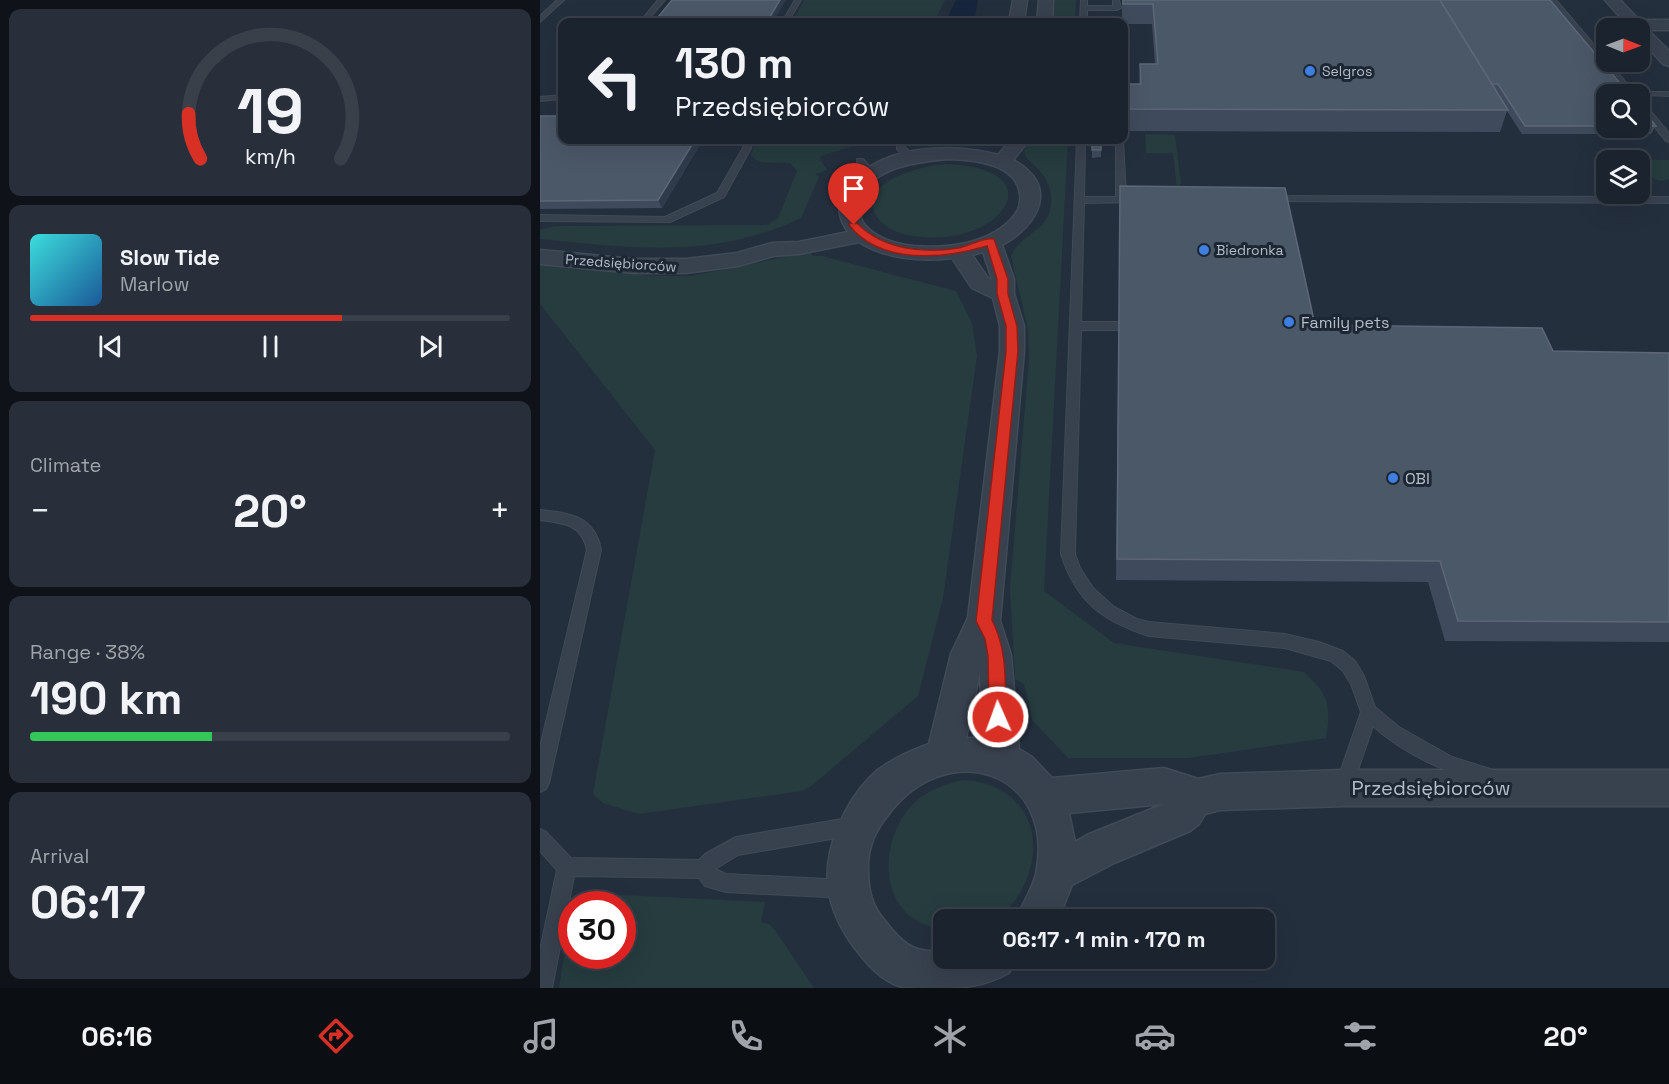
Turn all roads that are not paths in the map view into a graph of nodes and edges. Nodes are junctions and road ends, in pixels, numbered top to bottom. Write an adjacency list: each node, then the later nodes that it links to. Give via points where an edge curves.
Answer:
1 (561, 0): 15 (lane)
2 (662, 0): 10 (lane)
3 (798, 0): 11 (lane)
4 (1020, 0): 12 (street)
5 (1046, 0): 13 (street)
6 (1116, 0): 9 (lane, via 1117,8)
7 (1552, 0): 20 (lane)
8 (1612, 0): 14 (street)
9 (1084, 4)
10 (646, 18)
11 (787, 18)
12 (1018, 18)
13 (1044, 18)
14 (1629, 18)
15 (540, 20)
16 (1669, 25): 17 (street)
17 (1650, 27)
18 (1650, 41): 19 (street)
19 (1669, 61)
20 (1623, 84)
21 (1650, 94): 22 (lane)
22 (1669, 94)
23 (558, 97): 24 (lane)
24 (540, 99)
25 (1650, 116): 26 (lane)
26 (1669, 139)
27 (748, 144): 39 (lane, via 722,195 667,220)
28 (1017, 144): 32 (street)
29 (1081, 144): 36 (lane)
30 (1120, 144): 33 (lane)
31 (975, 147): 32 (street); 38 (street, via 930,154 905,152 893,164 867,168 850,202)
32 (1002, 162): 41 (street, via 1024,179 1031,199 1021,220)
33 (1121, 199): 34 (lane); 36 (lane)
34 (1155, 199)
35 (1261, 199): 37 (lane)
36 (1080, 200): 46 (lane)
37 (1669, 200)
38 (851, 217): 40 (street); 42 (street, Przedsiębiorców, via 784,240)
39 (540, 218)
40 (863, 235): 42 (street, Przedsiębiorców); 43 (street, via 894,249)
41 (990, 241): 43 (street); 45 (street, via 1003,279)
42 (772, 250): 44 (street, Przedsiębiorców, via 686,266 634,266)
43 (958, 251): 45 (street, via 980,283)
44 (540, 257)
45 (1002, 294): 49 (street, via 1012,326 1012,351)
46 (1076, 326): 47 (lane); 50 (lane, via 1068,554 1072,572 1087,594 1113,616 1149,629 1285,641 1328,652 1349,666)
47 (1154, 326)
48 (540, 515): 53 (lane, via 564,518 585,528 593,537 594,550)
49 (984, 621): 51 (street, via 967,654); 52 (street, via 996,656)
50 (1369, 712): 54 (lane); 55 (lane, via 1393,733 1448,764)
51 (945, 754): 52 (street, via 968,752); 59 (street, via 900,774 881,791)
52 (1003, 761): 57 (street, via 1030,779)
53 (540, 783)
54 (1344, 788): 55 (street, Przedsiębiorców); 58 (street, Przedsiębiorców, via 1220,792)
55 (1517, 788): 56 (street, Przedsiębiorców)
56 (1669, 788)
57 (1044, 797): 58 (street, via 1164,786); 63 (street, via 1054,820 1058,845)
58 (1194, 798): 63 (street, via 1177,818)
59 (859, 826): 62 (lane, via 736,846); 64 (street, via 849,863)
60 (540, 838): 61 (lane)
61 (567, 867): 62 (lane); 68 (lane)
62 (704, 869): 64 (lane, via 712,879 726,884)
63 (1056, 872): 65 (street)
64 (849, 890): 67 (street, via 855,915 868,938)
65 (1042, 909)
66 (980, 971): 67 (street, via 937,973)
67 (913, 980)
68 (542, 988)

